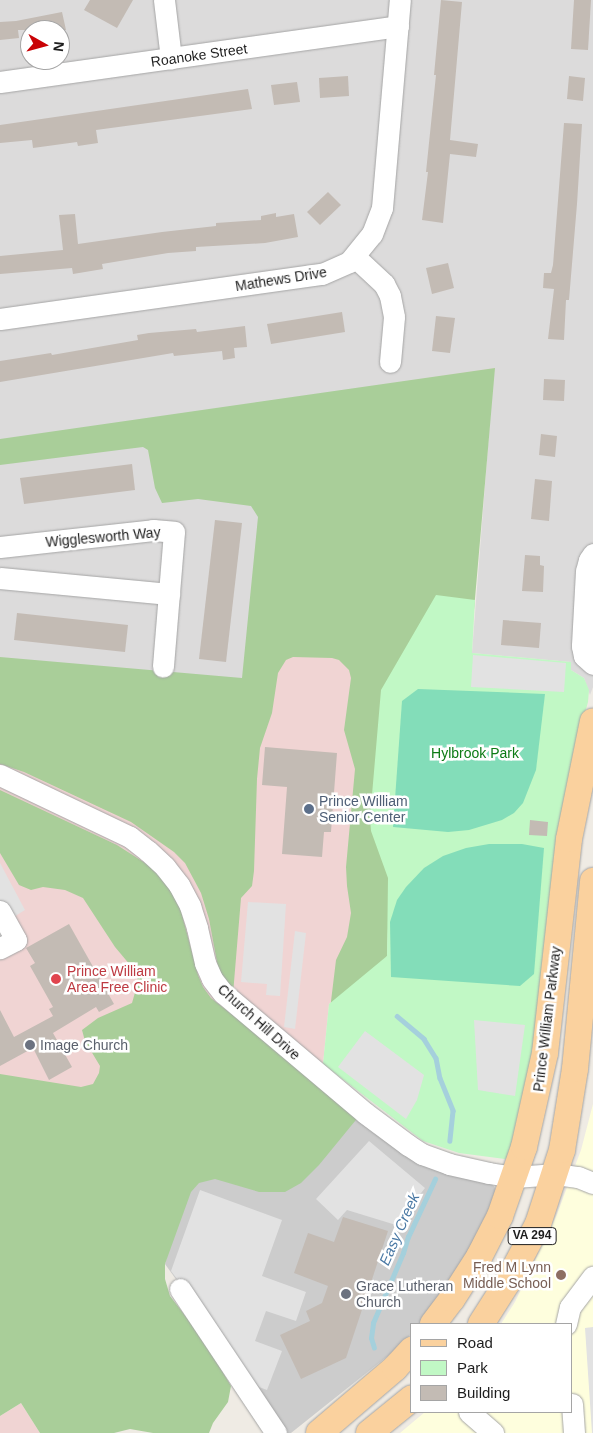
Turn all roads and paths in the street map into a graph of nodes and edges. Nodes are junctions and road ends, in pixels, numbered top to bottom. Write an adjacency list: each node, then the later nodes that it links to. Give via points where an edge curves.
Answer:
1 (164, 0): 4 (street)
2 (400, 0): 3 (street, Mathews Drive)
3 (398, 26): 4 (street, Roanoke Street); 6 (street, Mathews Drive, via 382,208 372,234)
4 (171, 59): 5 (street, Roanoke Street)
5 (0, 82)
6 (355, 256): 7 (street, Mathews Drive, via 342,266 322,274); 8 (street, via 384,284 390,296 394,317)
7 (0, 319)
8 (390, 362)
9 (0, 547): 12 (street, Wigglesworth Way, via 153,530 174,532)
10 (593, 554): 13 (street, via 586,571 582,646)
11 (0, 578): 12 (street)
12 (169, 594): 14 (street, Wigglesworth Way)
13 (588, 660)
14 (162, 667)
15 (593, 721): 19 (main road, Prince William Parkway / VA 294, via 569,839)
16 (0, 775): 23 (street, Church Hill Drive, via 130,837 148,851 174,879 190,906 204,963 223,993 365,1113 422,1154 462,1167)
17 (593, 881): 20 (main road, VA 294)
18 (0, 911): 21 (street, via 16,940)
19 (558, 939): 20 (street); 23 (main road, Prince William Parkway / VA 294, via 538,1095)
20 (591, 944): 22 (main road, VA 294, via 571,1104)
21 (0, 948)
22 (556, 1174): 23 (street, Church Hill Drive); 24 (street, Church Hill Drive); 28 (main road, VA 294, via 538,1224)
23 (515, 1177): 27 (main road, Prince William Parkway / VA 294, via 500,1216 478,1258)
24 (593, 1183)
25 (593, 1277): 29 (street, via 570,1307)
26 (180, 1290): 34 (street)
27 (434, 1323)
28 (482, 1323)
29 (566, 1323)
30 (410, 1355): 35 (main road)
31 (410, 1400): 36 (main road)
32 (470, 1413): 37 (street)
33 (573, 1413): 38 (street)
34 (276, 1433)
35 (319, 1433)
36 (369, 1433)
37 (493, 1433)
38 (574, 1433)

